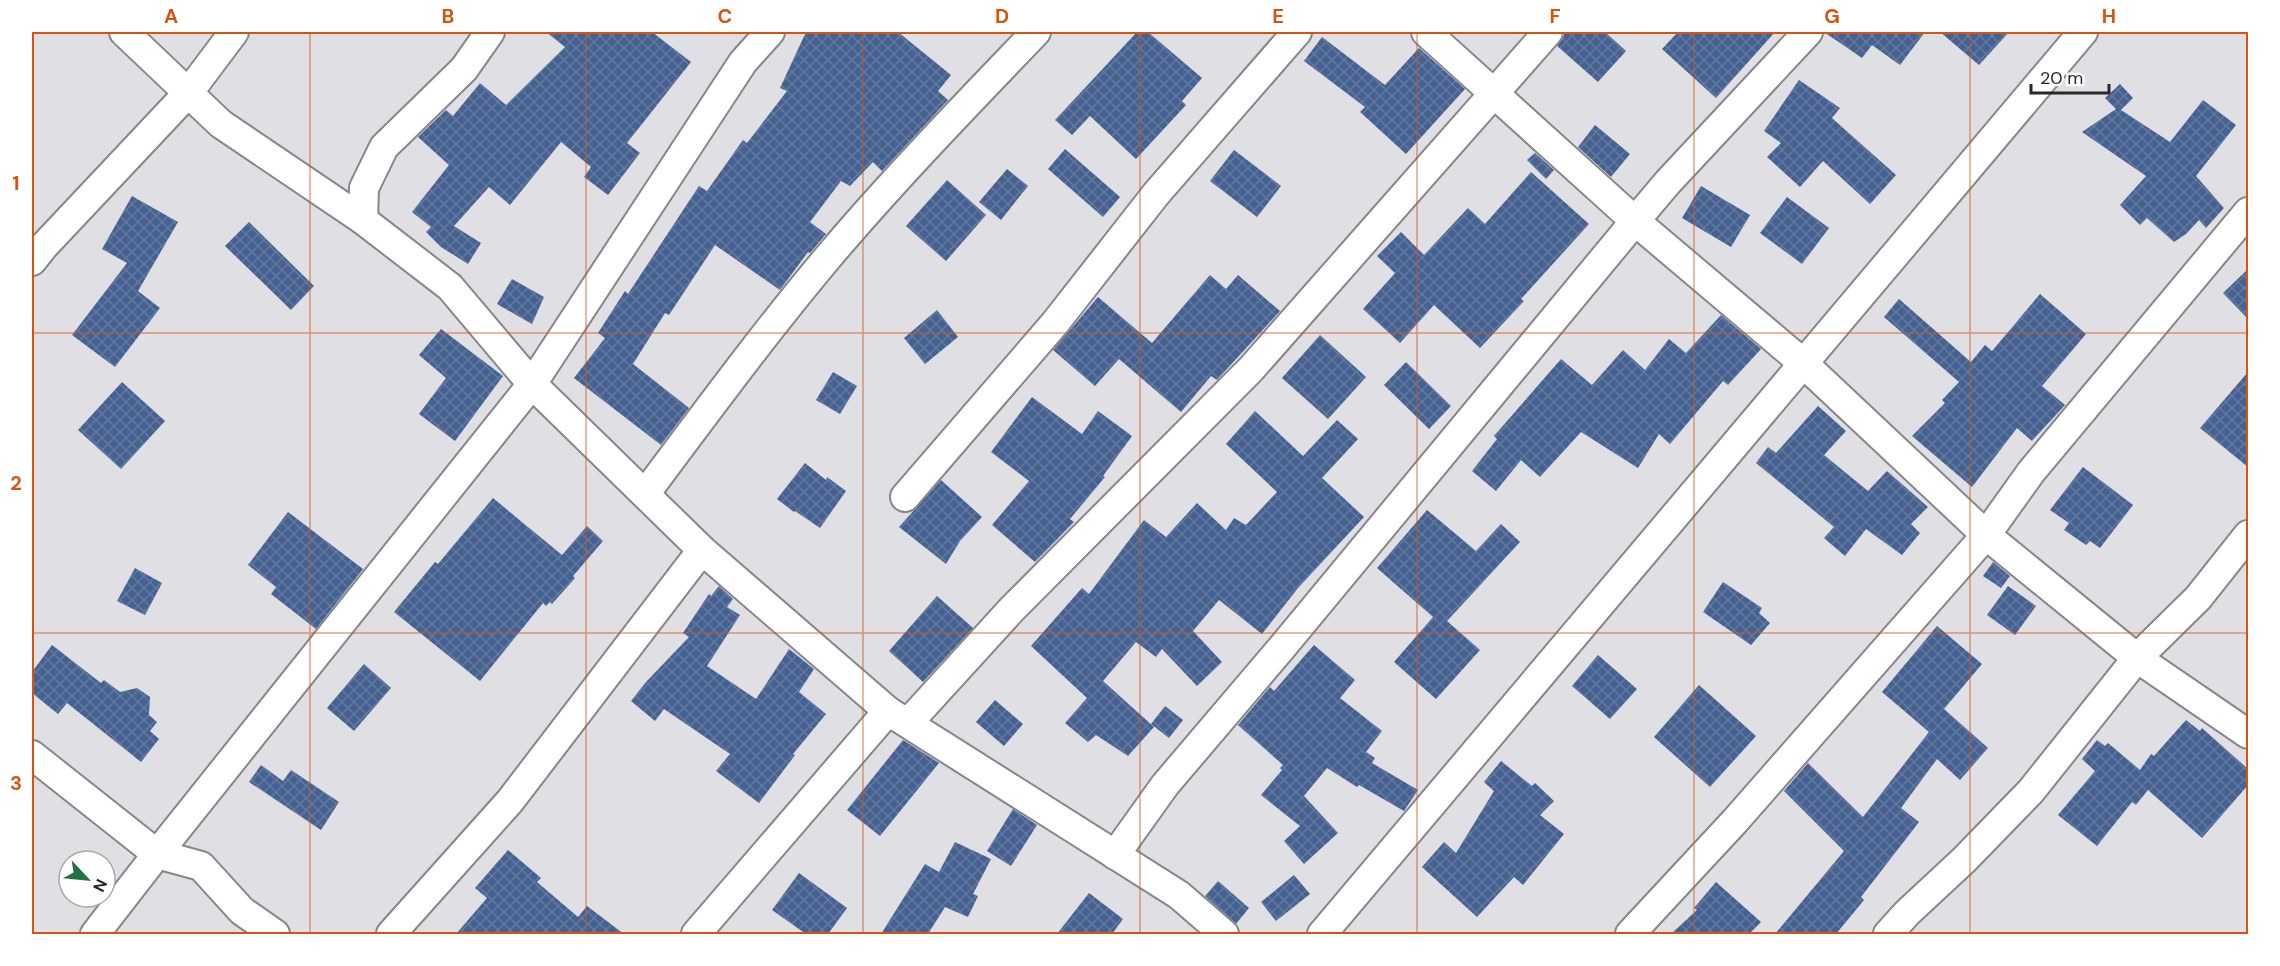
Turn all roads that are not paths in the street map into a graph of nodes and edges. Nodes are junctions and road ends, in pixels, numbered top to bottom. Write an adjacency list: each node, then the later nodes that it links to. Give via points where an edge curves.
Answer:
1 (124, 32): 11 (street)
2 (234, 32): 11 (street)
3 (490, 32): 14 (street, via 464,69 384,147 364,188)
4 (770, 32): 18 (street, via 743,62)
5 (1036, 32): 19 (street, via 894,180 833,252)
6 (1297, 32): 20 (street, via 1156,194 1055,323)
7 (1426, 32): 12 (street)
8 (1548, 32): 12 (street)
9 (1808, 32): 15 (street)
10 (2083, 32): 17 (street)
11 (189, 92): 14 (street, via 221,124); 16 (street)
12 (1493, 92): 15 (street); 25 (street, via 1251,369 1012,609)
13 (2248, 212): 22 (street, via 2031,472)
14 (363, 220): 18 (street, via 450,287)
15 (1635, 221): 17 (street); 29 (street, via 1165,785)
16 (32, 261)
17 (1803, 363): 22 (street); 35 (street)
18 (532, 384): 19 (street); 28 (street)
19 (645, 494): 23 (street)
20 (905, 497)
21 (2248, 535): 24 (street, via 2198,598)
22 (1986, 536): 24 (street); 36 (street)
23 (702, 550): 25 (street); 32 (street, via 510,801)
24 (2137, 658): 26 (street); 37 (street, via 2031,792)
25 (898, 717): 29 (street); 33 (street)
26 (2248, 734)
27 (32, 755): 28 (street)
28 (157, 854): 30 (street); 31 (street, via 201,866 242,911)
29 (1115, 855): 34 (street, via 1179,895)
30 (95, 934)
31 (275, 934)
32 (391, 934)
33 (696, 934)
34 (1224, 934)
35 (1322, 934)
36 (1630, 934)
37 (1888, 934)

